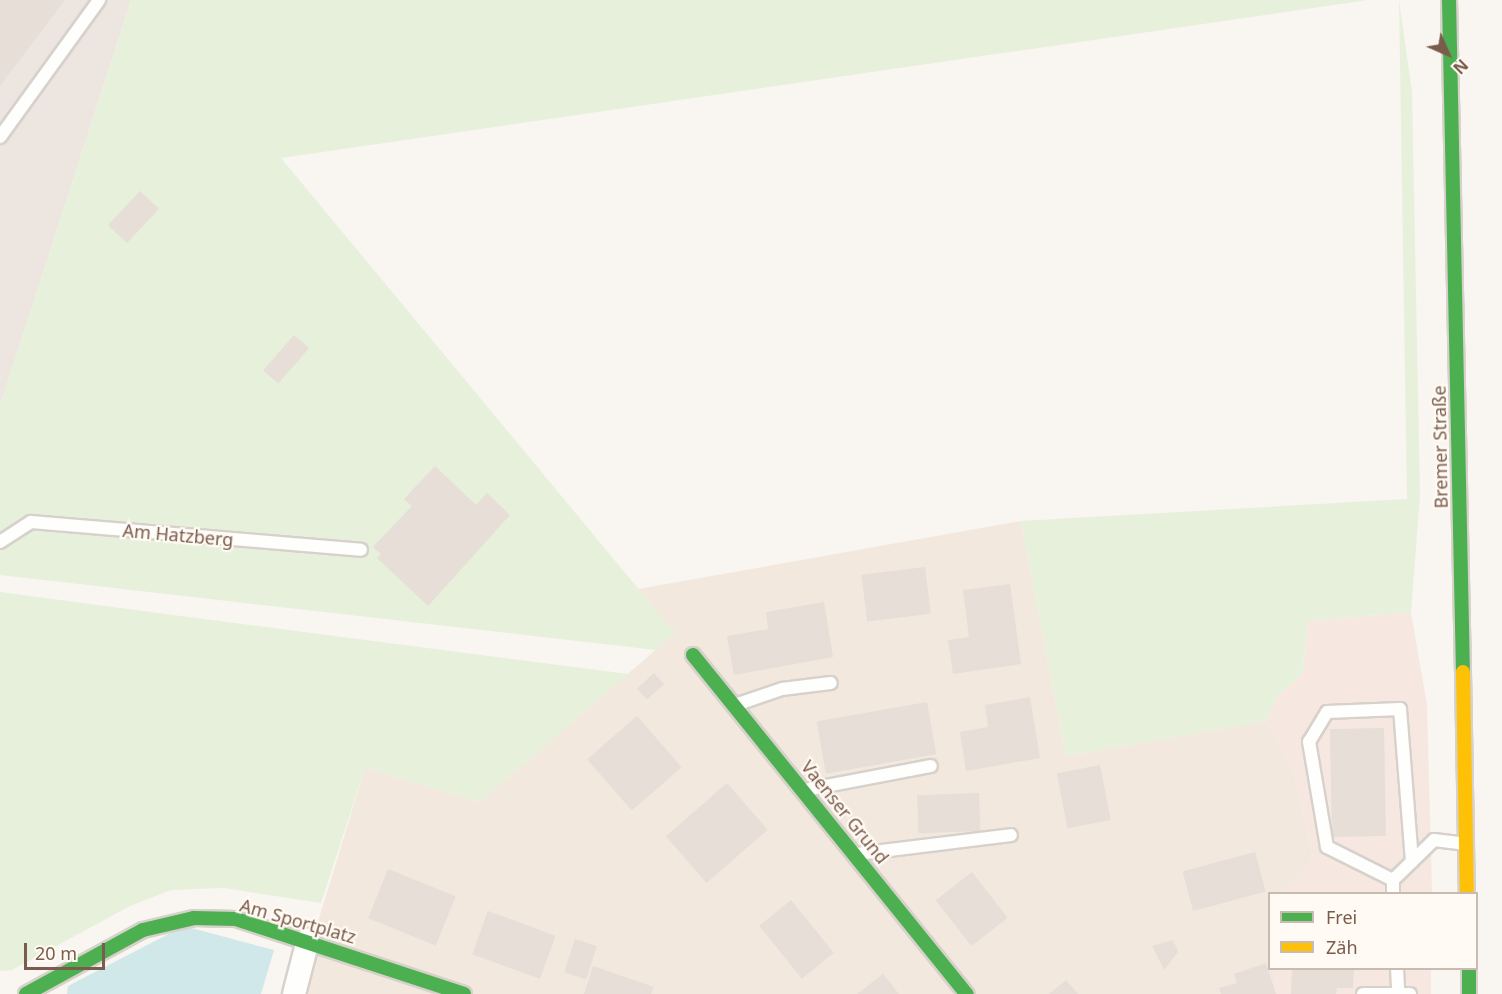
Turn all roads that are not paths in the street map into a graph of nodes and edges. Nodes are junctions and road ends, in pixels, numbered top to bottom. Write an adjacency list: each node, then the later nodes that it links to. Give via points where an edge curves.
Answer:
1 (99, 0): 3 (lane)
2 (1449, 0): 12 (street, Bremer Straße)
3 (0, 137)
4 (0, 542): 5 (lane, Am Hatzberg, via 31,522)
5 (361, 550)
6 (693, 655): 8 (street, Vaenser Grund)
7 (831, 683): 8 (lane, via 782,689)
8 (734, 706): 10 (street, Vaenser Grund)
9 (931, 766): 10 (lane)
10 (804, 791): 13 (street, Vaenser Grund)
11 (1011, 835): 13 (lane)
12 (1466, 844): 14 (lane, via 1434,840); 17 (street, Bremer Straße)
13 (856, 855): 25 (street, Vaenser Grund)
14 (1412, 862): 15 (lane); 15 (lane, via 1400,709 1327,712 1309,742 1326,847)
15 (1393, 880): 16 (lane)
16 (1394, 892)
17 (1467, 892)
18 (308, 940): 22 (street, Am Sportplatz, via 236,920 194,918 143,930); 23 (street); 24 (street, Am Sportplatz)
19 (1397, 970): 21 (lane)
20 (1469, 970): 28 (street)
21 (1398, 990): 26 (lane); 27 (lane)
22 (26, 994)
23 (294, 994)
24 (464, 994)
25 (967, 994)
26 (1363, 994)
27 (1410, 994)
28 (1469, 994)

